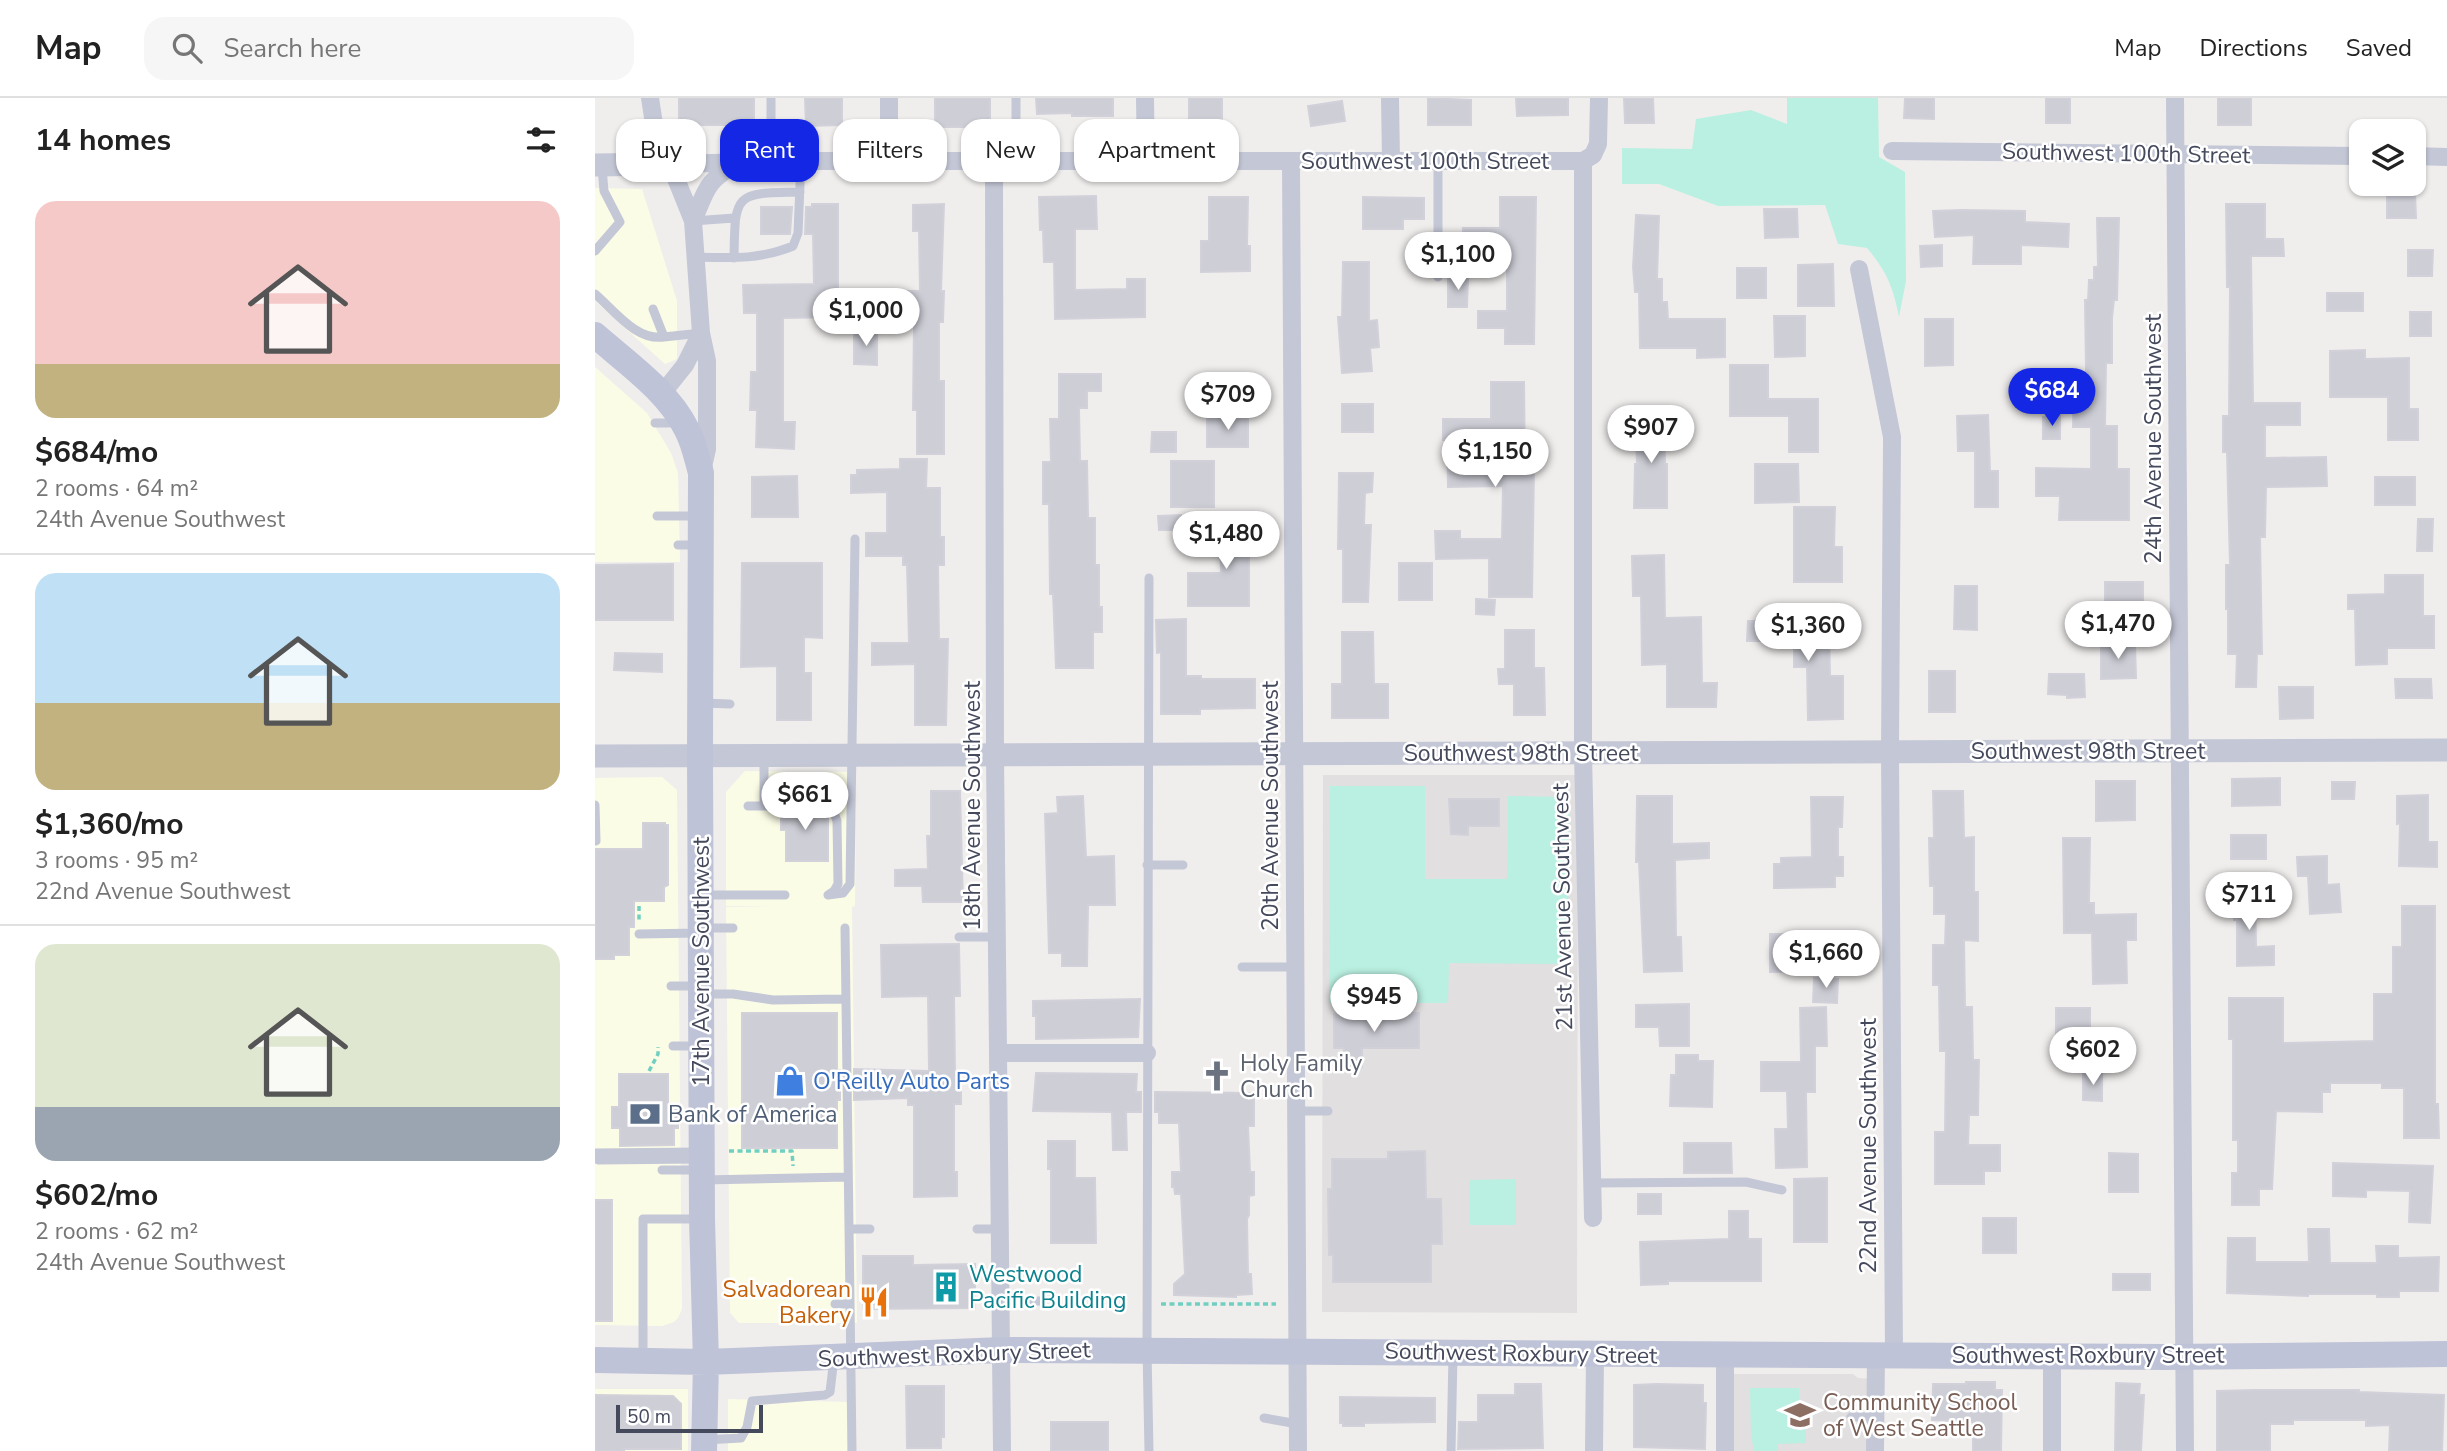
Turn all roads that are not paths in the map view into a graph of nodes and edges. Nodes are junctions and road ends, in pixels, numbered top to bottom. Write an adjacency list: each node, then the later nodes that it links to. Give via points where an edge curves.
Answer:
1 (650, 98): 9 (street, 17th Avenue Southwest)
2 (771, 98): 10 (lane)
3 (889, 98): 11 (street)
4 (1016, 98): 12 (lane)
5 (1145, 98): 13 (street)
6 (1390, 98): 21 (street)
7 (1599, 98): 23 (street, 21st Avenue Southwest, via 1598,144 1593,155)
8 (2175, 98): 15 (street, 24th Avenue Southwest)
9 (653, 119)
10 (771, 119)
11 (889, 119)
12 (1016, 119)
13 (1145, 119)
14 (1892, 151): 15 (street, Southwest 100th Street)
15 (2176, 153): 16 (street, Southwest 100th Street); 54 (street, 24th Avenue Southwest)
16 (2349, 156)
17 (2426, 156): 18 (street)
18 (2447, 156)
19 (1239, 161): 20 (street, Southwest 100th Street)
20 (1291, 161): 21 (street, Southwest 100th Street); 57 (street, 20th Avenue Southwest)
21 (1391, 161): 22 (street, Southwest 100th Street)
22 (1437, 161): 23 (street, Southwest 100th Street); 37 (lane)
23 (1583, 161): 56 (street, 21st Avenue Southwest)
24 (598, 165): 25 (street, Southwest 100th Street); 33 (lane, via 604,191 620,222)
25 (616, 165)
26 (720, 173): 32 (street, 17th Avenue Southwest, via 706,189)
27 (677, 182): 32 (street, 17th Avenue Southwest)
28 (800, 182): 30 (lane)
29 (995, 182): 59 (street, 18th Avenue Southwest)
30 (800, 192): 31 (lane, via 745,198); 35 (lane, via 799,233 793,246 772,255)
31 (734, 218): 32 (lane); 35 (lane)
32 (693, 221): 34 (street, 17th Avenue Southwest)
33 (595, 251)
34 (695, 257): 35 (lane); 40 (street, 17th Avenue Southwest)
35 (734, 258)
36 (1859, 269): 55 (street, 22nd Avenue Southwest, via 1892,437)
37 (1437, 277)
38 (595, 294): 42 (lane, via 639,333)
39 (653, 309): 42 (lane)
40 (701, 333): 42 (lane); 43 (street, via 685,365); 46 (street, 17th Avenue Southwest, via 708,391 707,449)
41 (595, 335): 43 (main road)
42 (664, 337)
43 (661, 395): 45 (main road)
44 (655, 423): 45 (lane)
45 (685, 427): 46 (main road, 17th Avenue Southwest)
46 (701, 473): 48 (main road, 17th Avenue Southwest)
47 (657, 516): 48 (lane)
48 (701, 516): 51 (main road, 17th Avenue Southwest, via 690,545)
49 (855, 539): 58 (lane)
50 (1149, 578): 60 (lane)
51 (700, 703): 52 (lane); 62 (main road, 17th Avenue Southwest)
52 (730, 704)
53 (2447, 750): 54 (street, Southwest 98th Street)
54 (2179, 751): 55 (street, Southwest 98th Street); 119 (street, 24th Avenue Southwest)
55 (1891, 752): 56 (street, Southwest 98th Street); 116 (street, 22nd Avenue Southwest)
56 (1583, 753): 57 (street, Southwest 98th Street); 95 (street, 21st Avenue Southwest)
57 (1295, 754): 60 (street, Southwest 98th Street); 81 (street, 20th Avenue Southwest)
58 (851, 755): 59 (street, Southwest 98th Street); 63 (street, Southwest 98th Street); 68 (lane, via 850,884 843,893 828,895 838,884 837,816 829,807)
59 (995, 755): 60 (street, Southwest 98th Street); 79 (street, 18th Avenue Southwest)
60 (1147, 755): 70 (lane)
61 (595, 756): 62 (street, Southwest 98th Street)
62 (700, 756): 63 (street, Southwest 98th Street); 72 (main road, 17th Avenue Southwest)
63 (764, 756): 66 (lane)
64 (595, 805): 69 (lane)
65 (748, 806): 66 (lane)
66 (764, 806): 67 (lane)
67 (789, 806)
68 (819, 807)
69 (596, 841)
70 (1147, 865): 71 (lane); 88 (lane)
71 (1183, 865)
72 (700, 895): 73 (lane); 76 (main road, 17th Avenue Southwest)
73 (785, 895)
74 (733, 928): 76 (lane)
75 (845, 928): 84 (lane)
76 (701, 931): 77 (lane); 83 (main road, 17th Avenue Southwest)
77 (639, 934)
78 (959, 937): 79 (lane)
79 (997, 937): 87 (street, 18th Avenue Southwest)
80 (1242, 967): 81 (lane)
81 (1296, 967): 89 (street, 20th Avenue Southwest)
82 (671, 986): 83 (lane)
83 (701, 990): 84 (lane, via 772,1000); 85 (main road, 17th Avenue Southwest)
84 (845, 999): 94 (lane)
85 (701, 1045): 86 (lane); 92 (main road, 17th Avenue Southwest)
86 (673, 1046)
87 (999, 1053): 88 (street); 102 (street, 18th Avenue Southwest)
88 (1147, 1053): 104 (lane)
89 (1297, 1111): 90 (lane); 111 (street, 20th Avenue Southwest)
90 (1328, 1111)
91 (597, 1156): 92 (lane)
92 (701, 1165): 93 (lane); 94 (lane); 98 (main road, 17th Avenue Southwest)
93 (662, 1170)
94 (848, 1177): 99 (lane)
95 (1593, 1183): 96 (lane, via 1747,1182); 97 (street, 21st Avenue Southwest)
96 (1782, 1190)
97 (1593, 1218)
98 (702, 1219): 121 (lane, via 643,1219); 122 (main road, 17th Avenue Southwest)
99 (849, 1229): 100 (lane); 108 (lane)
100 (870, 1230)
101 (977, 1230): 102 (lane)
102 (1000, 1230): 105 (street, 18th Avenue Southwest)
103 (1136, 1273): 104 (lane)
104 (1147, 1273): 110 (lane)
105 (1001, 1301): 106 (lane); 109 (street, 18th Avenue Southwest)
106 (1041, 1301)
107 (835, 1304): 108 (lane)
108 (851, 1304): 117 (lane)
109 (1002, 1350): 110 (main road, Southwest Roxbury Street); 117 (main road, Southwest Roxbury Street); 129 (street, 18th Avenue Southwest)
110 (1147, 1350): 111 (main road, Southwest Roxbury Street); 130 (lane)
111 (1298, 1351): 112 (main road, Southwest Roxbury Street); 126 (street, 20th Avenue Southwest)
112 (1453, 1352): 115 (main road, Southwest Roxbury Street); 132 (lane)
113 (1725, 1354): 115 (main road, Southwest Roxbury Street); 116 (main road, Southwest Roxbury Street); 134 (street)
114 (2447, 1354): 119 (main road, Southwest Roxbury Street)
115 (1595, 1355): 133 (street)
116 (1885, 1355): 118 (main road, Southwest Roxbury Street); 124 (street, 22nd Avenue Southwest)
117 (843, 1356): 122 (main road, Southwest Roxbury Street); 127 (lane, via 830,1392 752,1401 741,1438); 128 (lane)
118 (2052, 1356): 119 (main road, Southwest Roxbury Street); 136 (street)
119 (2184, 1357): 137 (street, 24th Avenue Southwest)
120 (595, 1360): 121 (main road, Southwest Roxbury Street)
121 (643, 1361): 122 (main road, Southwest Roxbury Street)
122 (706, 1362): 127 (main road, 17th Avenue Southwest)
123 (1851, 1417): 124 (lane)
124 (1876, 1417): 135 (street, 22nd Avenue Southwest)
125 (1263, 1418): 126 (lane)
126 (1298, 1423): 131 (street, 20th Avenue Southwest)
127 (704, 1446)
128 (852, 1451)
129 (1002, 1451)
130 (1149, 1451)
131 (1298, 1451)
132 (1451, 1451)
133 (1594, 1451)
134 (1725, 1451)
135 (1875, 1451)
136 (2052, 1451)
137 (2185, 1451)

